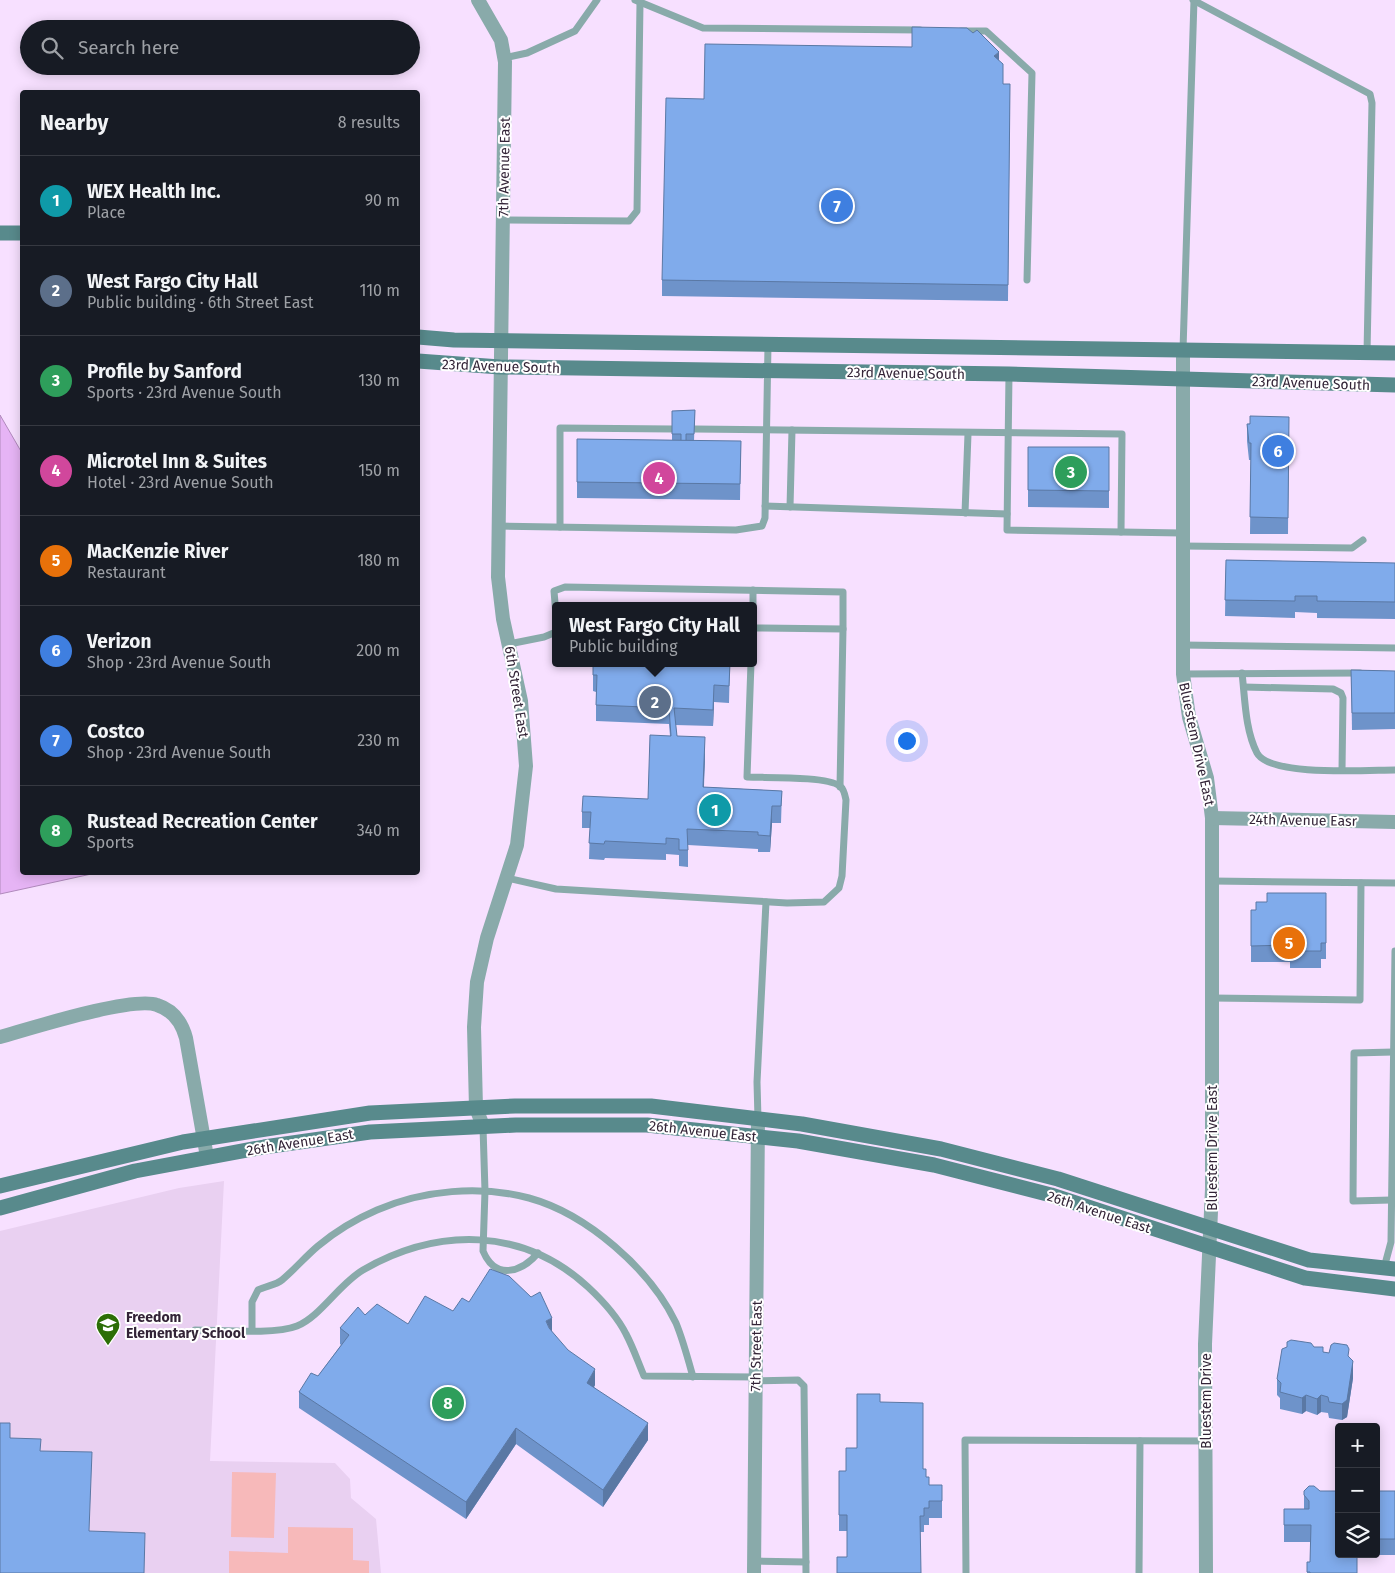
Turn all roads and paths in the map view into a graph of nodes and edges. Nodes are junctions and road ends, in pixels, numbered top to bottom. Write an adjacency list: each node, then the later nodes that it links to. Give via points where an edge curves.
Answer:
1 (597, 0): 7 (lane, via 575,31 527,53)
2 (1194, 0): 15 (lane); 16 (lane, via 1370,94)
3 (482, 1): 7 (street, 7th Avenue East, via 501,40)
4 (638, 1): 5 (lane, via 703,28); 8 (lane, via 635,217 629,221)
5 (930, 30)
6 (949, 30): 11 (lane, via 986,31 1032,73)
7 (504, 58): 8 (street, 7th Avenue East)
8 (503, 220): 13 (street, 7th Avenue East)
9 (0, 233): 10 (street)
10 (20, 233)
11 (1027, 280)
12 (420, 337): 13 (street, 23rd Avenue South)
13 (502, 341): 14 (street, 23rd Avenue South); 19 (street, 6th Street East)
14 (768, 345): 15 (street, 23rd Avenue South); 20 (lane)
15 (1183, 350): 16 (street, 23rd Avenue South); 22 (street, Bluestem Drive East)
16 (1366, 353): 17 (street, 23rd Avenue South)
17 (1395, 354)
18 (420, 361): 19 (street, 23rd Avenue South)
19 (500, 367): 20 (street, 23rd Avenue South); 34 (street, 6th Street East)
20 (768, 371): 21 (street, 23rd Avenue South); 26 (lane)
21 (1009, 374): 22 (street, 23rd Avenue South); 28 (lane)
22 (1182, 379): 23 (street, 23rd Avenue South); 37 (street, Bluestem Drive East)
23 (1395, 385)
24 (672, 429): 35 (lane, via 560,428)
25 (695, 429): 26 (lane)
26 (767, 429): 27 (lane); 30 (lane)
27 (792, 430): 29 (lane); 31 (lane)
28 (1008, 433): 29 (lane); 33 (lane); 36 (lane, via 1122,434)
29 (968, 434): 32 (lane)
30 (765, 506): 31 (lane); 35 (lane, via 762,526 754,529)
31 (790, 507): 32 (lane)
32 (965, 513): 33 (lane)
33 (1007, 514): 36 (lane, via 1007,530)
34 (498, 526): 35 (lane); 45 (street, 6th Street East, via 500,598)
35 (560, 527)
36 (1121, 532): 37 (lane)
37 (1182, 540): 38 (lane, via 1352,548); 46 (street, Bluestem Drive East)
38 (1363, 540)
39 (753, 590): 40 (lane, via 565,586 554,591); 41 (lane); 43 (lane, via 843,592)
40 (555, 602)
41 (753, 602)
42 (757, 628): 43 (lane)
43 (843, 629): 55 (lane)
44 (552, 634): 45 (lane)
45 (509, 644): 58 (street, 6th Street East, via 521,701 526,766 517,845)
46 (1182, 645): 47 (lane); 50 (street, Bluestem Drive East)
47 (1395, 648)
48 (751, 667): 55 (lane, via 747,777 827,781)
49 (1242, 673): 50 (lane); 51 (lane); 52 (lane)
50 (1182, 674): 56 (street, Bluestem Drive East, via 1189,717 1207,778)
51 (1366, 674)
52 (1244, 688): 53 (lane, via 1257,754 1268,764 1290,769); 53 (lane, via 1333,689 1340,693 1343,698)
53 (1342, 770): 54 (lane)
54 (1395, 770)
55 (840, 787): 62 (lane, via 846,800 839,888 824,902 816,904)
56 (1212, 818): 57 (street, 24th Avenue Easr); 59 (street, Bluestem Drive East)
57 (1395, 822)
58 (507, 878): 62 (lane, via 556,889); 68 (street, 6th Street East, via 487,938 477,982 474,1028)
59 (1212, 881): 60 (lane); 64 (street, Bluestem Drive East)
60 (1361, 882): 61 (lane); 64 (lane, via 1360,1000)
61 (1395, 883)
62 (766, 902): 69 (lane)
63 (1395, 951): 66 (lane)
64 (1212, 998): 80 (street, Bluestem Drive East)
65 (0, 1037): 73 (street, via 94,1012 138,1003 156,1004 174,1015 184,1031)
66 (1393, 1052): 67 (lane); 77 (lane, via 1354,1053 1353,1201)
67 (1394, 1093): 71 (lane)
68 (476, 1108): 69 (street, 26th Avenue East, via 651,1106); 70 (street, 6th Street East); 73 (street, 26th Avenue East, via 370,1113)
69 (758, 1119): 72 (street, 7th Street East); 80 (street, 26th Avenue East, via 941,1149 1058,1179)
70 (483, 1126): 72 (street, 26th Avenue East, via 647,1125); 74 (street, 26th Avenue East, via 370,1132); 76 (lane)
71 (1394, 1135): 77 (lane)
72 (758, 1137): 82 (street, 26th Avenue East, via 934,1165 1051,1195); 89 (street, 7th Street East)
73 (205, 1139): 74 (street); 75 (street, 26th Avenue East)
74 (207, 1157): 78 (street, 26th Avenue East, via 135,1171)
75 (0, 1186)
76 (485, 1191): 81 (lane); 87 (lane, via 428,1195 377,1210 346,1225 281,1281 258,1290 252,1302); 88 (lane, via 530,1198 566,1214 597,1232 623,1253 648,1280 675,1323)
77 (1391, 1200): 79 (lane)
78 (0, 1208)
79 (1393, 1211): 84 (lane)
80 (1211, 1229): 82 (street, Bluestem Drive); 84 (street, 26th Avenue East, via 1309,1260)
81 (483, 1239): 83 (lane); 83 (lane, via 486,1257 497,1268 515,1270 524,1267); 87 (lane, via 446,1241 401,1252 348,1281 299,1326)
82 (1211, 1248): 85 (street, 26th Avenue East, via 1305,1278); 91 (street, Bluestem Drive, via 1205,1344)
83 (538, 1254): 88 (lane, via 557,1263 600,1298 627,1334 644,1376)
84 (1390, 1269)
85 (1395, 1289)
86 (195, 1330): 87 (lane)
87 (252, 1330)
88 (693, 1377): 89 (lane)
89 (755, 1379): 92 (lane, via 798,1380 804,1386); 93 (street, 7th Street East)
90 (1140, 1441): 91 (lane); 95 (lane, via 965,1440); 96 (lane)
91 (1206, 1441): 97 (street, Bluestem Drive)
92 (806, 1562): 93 (lane); 94 (lane)
93 (754, 1567)
94 (806, 1573)
95 (966, 1573)
96 (1139, 1573)
97 (1206, 1573)

